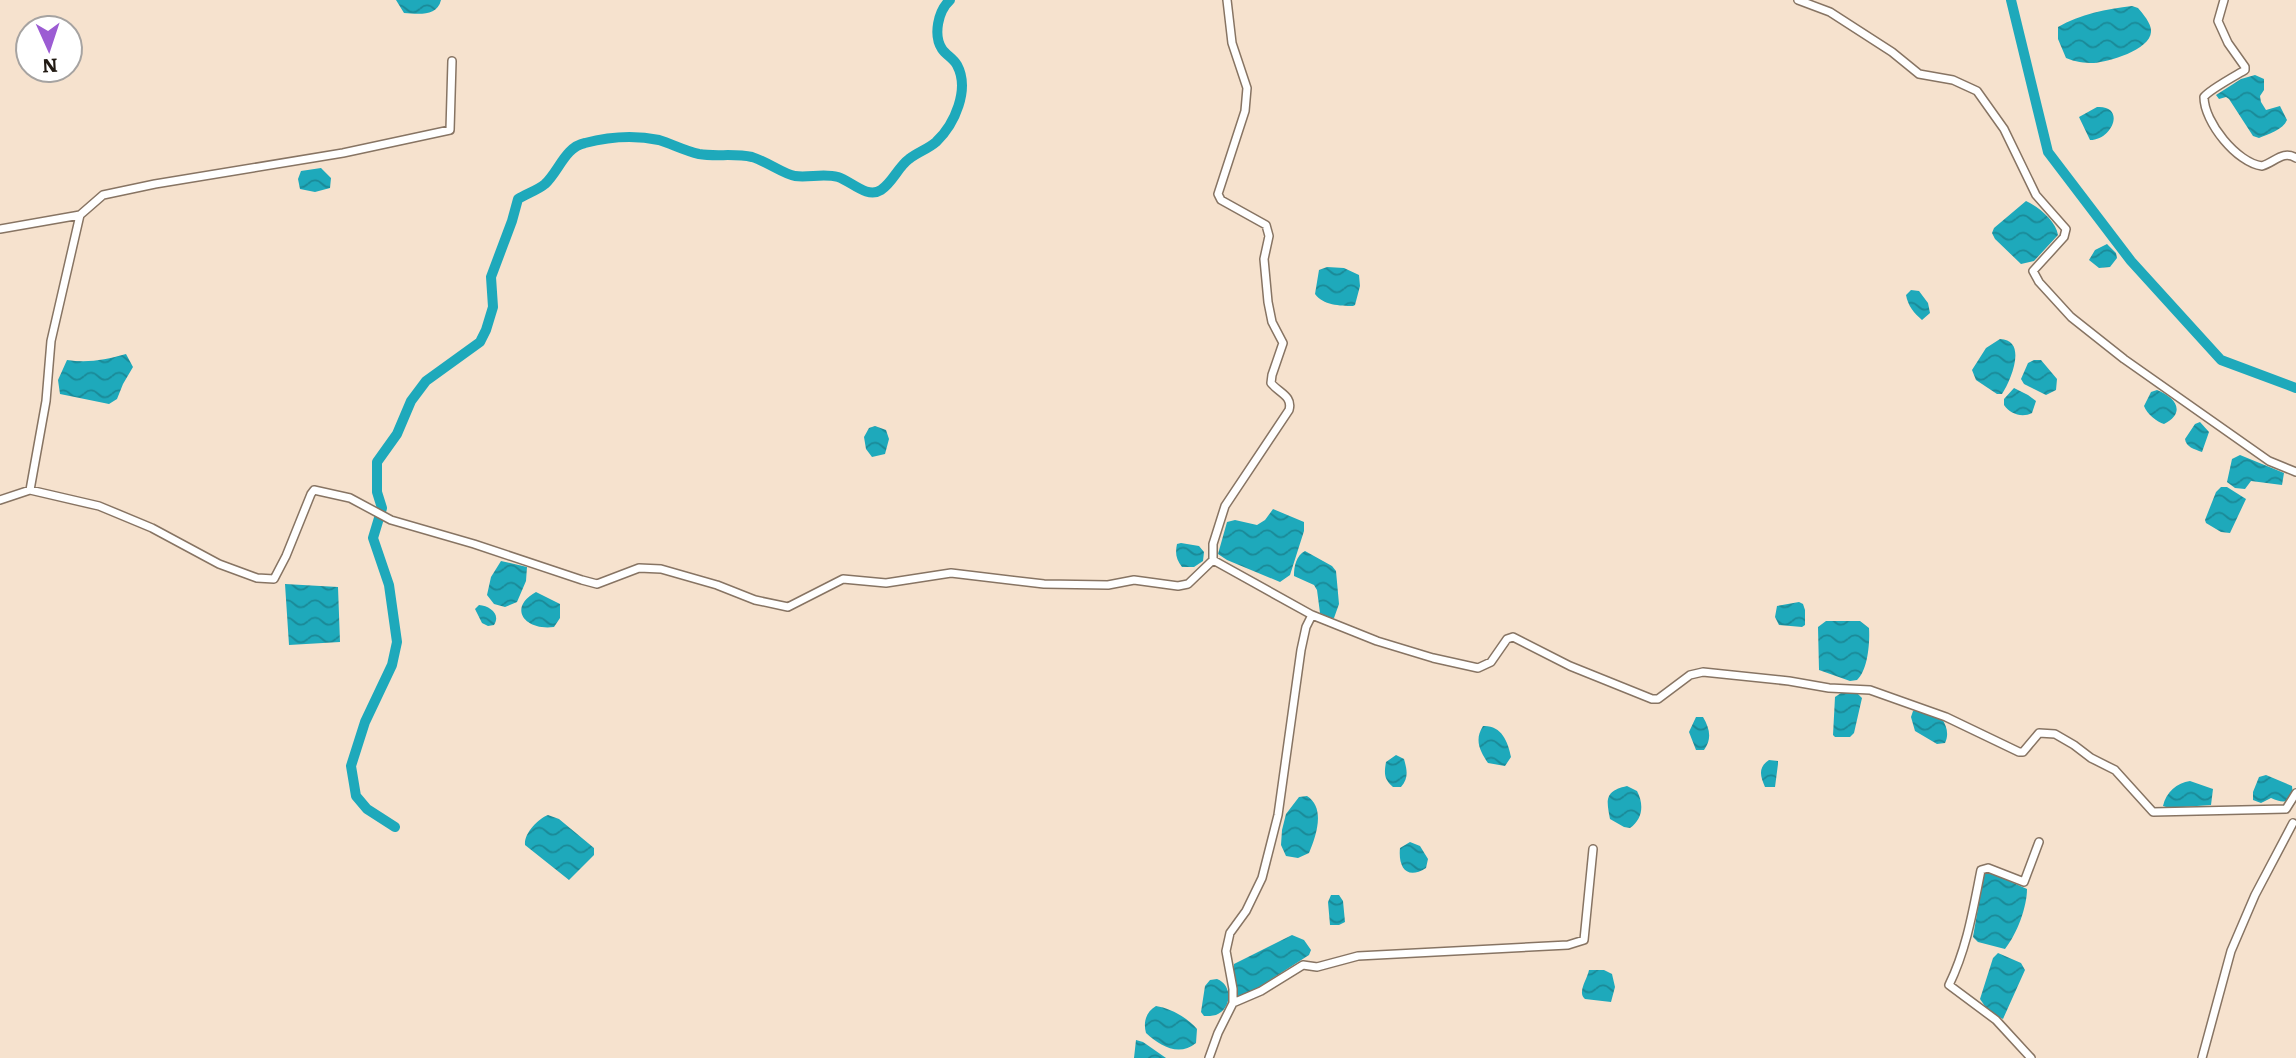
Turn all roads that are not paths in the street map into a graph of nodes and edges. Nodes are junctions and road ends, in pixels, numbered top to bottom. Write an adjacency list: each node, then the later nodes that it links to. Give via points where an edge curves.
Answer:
1 (1227, 0): 11 (street, via 1233,43 1247,88 1245,111 1218,194 1266,225 1268,302 1283,343 1271,383 1291,404 1225,506)
2 (1798, 0): 8 (street, via 1830,12 1919,74 1953,80 1977,91 2004,129 2036,195 2066,229 2033,271 2054,300 2148,377 2269,461)
3 (2224, 0): 5 (street, via 2218,21 2245,70 2208,91 2205,107 2222,137 2249,162 2263,166 2288,154)
4 (452, 61): 6 (street, via 450,130 103,195)
5 (2296, 158)
6 (80, 215): 7 (street); 9 (street, via 51,341)
7 (0, 229)
8 (2296, 472)
9 (30, 490): 10 (street); 11 (street, via 99,506 257,578 274,579 314,490 350,498 391,520 597,584 639,568 662,569 788,607 843,579 886,583 950,573 1082,586 1134,580 1178,586 1188,584)
10 (0, 500)
11 (1213, 560): 12 (street)
12 (1312, 615): 13 (street, via 1377,641 1478,668 1491,662 1507,639 1513,638 1652,699 1703,672 1870,690 1947,717 2019,752 2039,733 2055,734 2115,770 2153,812 2286,809); 17 (street, via 1301,650 1278,815 1262,878 1230,933 1226,951)
13 (2296, 793)
14 (2293, 823): 20 (street, via 2231,951)
15 (2039, 842): 19 (street, via 2024,882 1988,868 1981,870 1968,938 1949,985 1996,1020)
16 (1593, 849): 17 (street, via 1584,940 1568,945 1358,956 1317,967 1303,965)
17 (1233, 1003): 18 (street)
18 (1209, 1058)
19 (2031, 1058)
20 (2202, 1058)

